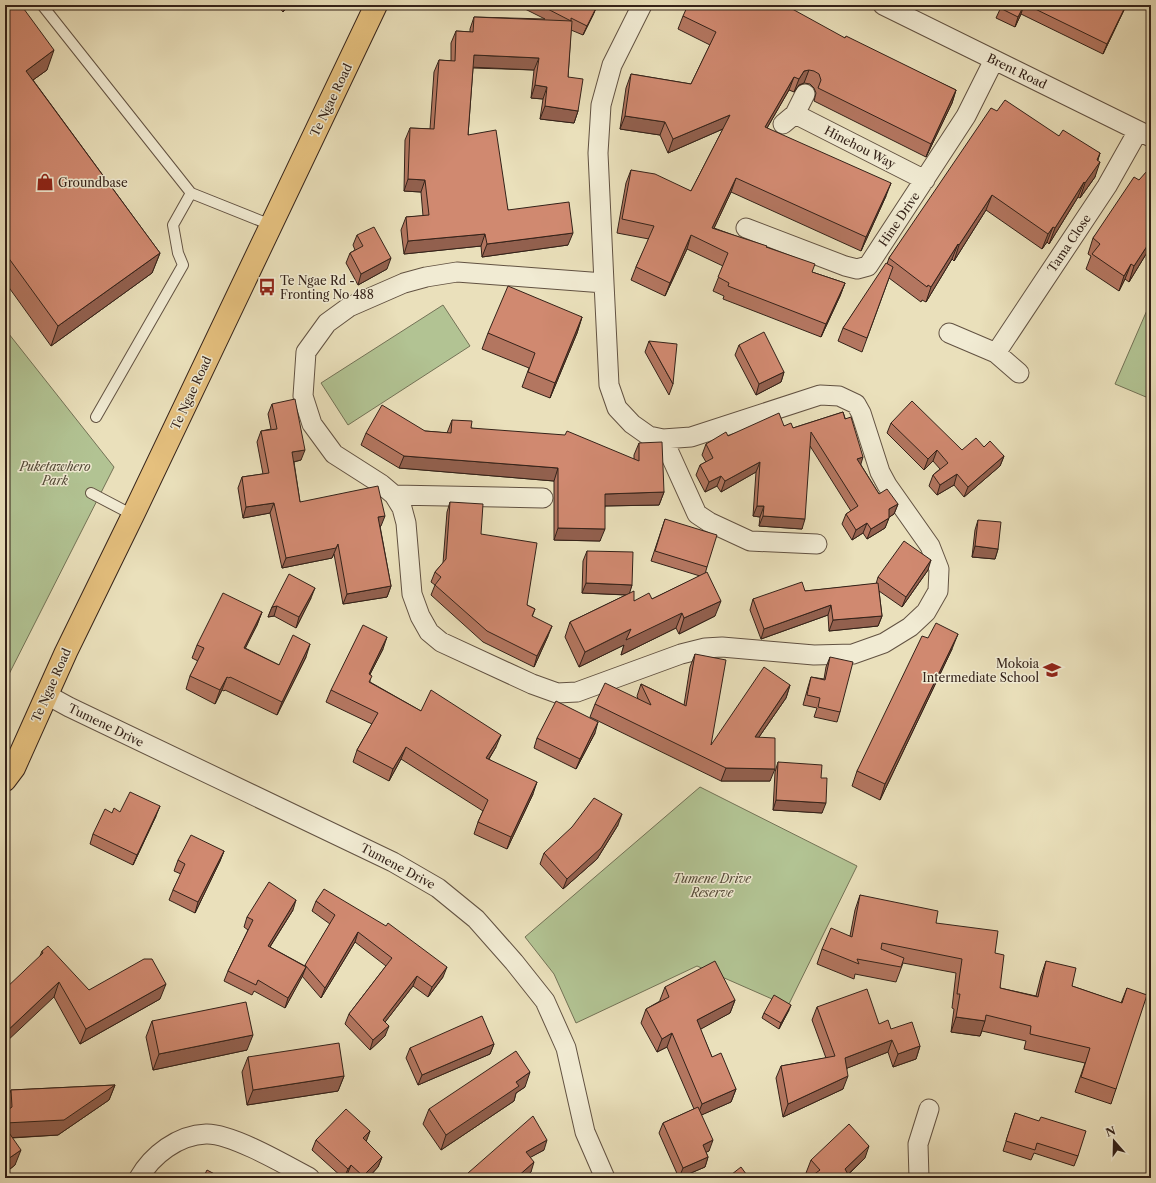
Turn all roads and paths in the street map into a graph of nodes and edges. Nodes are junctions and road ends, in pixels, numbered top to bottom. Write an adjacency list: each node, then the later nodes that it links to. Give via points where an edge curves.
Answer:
1 (42, 5): 10 (lane)
2 (376, 5): 11 (highway, Te Ngae Road)
3 (642, 5): 13 (street, via 612,65 600,105 598,153)
4 (883, 5): 5 (street, Brent Road)
5 (908, 10): 6 (street, Brent Road)
6 (994, 60): 8 (street, Brent Road); 9 (street, Hine Drive, via 966,116)
7 (805, 94): 9 (street, Hinehou Way, via 789,119)
8 (1144, 134): 15 (street, Tama Close)
9 (925, 180): 12 (street, Hine Drive, via 868,266 857,269)
10 (191, 193): 11 (lane); 17 (lane, via 173,225 183,265)
11 (271, 225): 22 (highway, Te Ngae Road)
12 (746, 228)
13 (604, 283): 18 (street, via 609,385 617,408 632,424 649,436); 20 (street, via 457,272 404,283 349,307 327,323 306,352 303,396 312,424 334,454)
14 (949, 333): 15 (street)
15 (996, 353): 16 (street)
16 (1019, 374)
17 (96, 417)
18 (663, 439): 20 (street, via 690,437 820,395 839,396 856,404 880,472 930,546 939,569 938,591 926,612 910,628 884,643 853,654 814,655 722,647 705,648 681,654 577,692 557,693 441,642 429,632 412,594 406,523 402,508); 23 (street, via 697,514 750,541)
19 (91, 493): 22 (lane)
20 (394, 495): 21 (street)
21 (543, 498)
22 (133, 514): 24 (highway, Te Ngae Road)
23 (817, 544)
24 (47, 695): 25 (highway, Te Ngae Road, via 14,768); 29 (street, Tumene Drive, via 393,862 438,888 476,919 545,1001 566,1048 586,1132)
25 (5, 780)
26 (929, 1109): 30 (street, via 918,1144)
27 (139, 1178): 28 (street, via 160,1152 178,1141 206,1134 230,1138)
28 (310, 1178)
29 (605, 1178)
30 (919, 1178)

